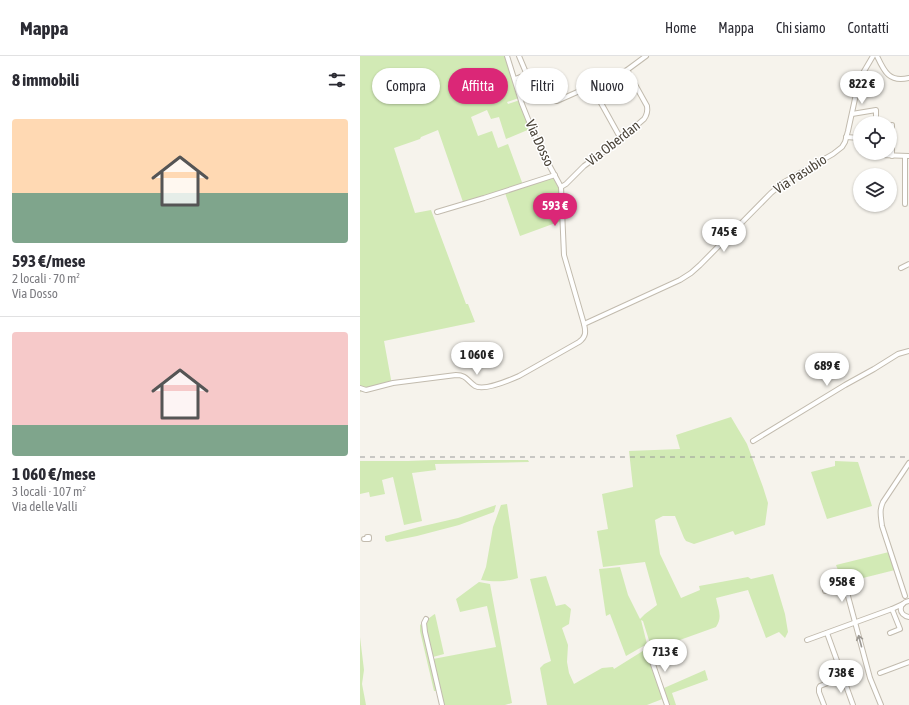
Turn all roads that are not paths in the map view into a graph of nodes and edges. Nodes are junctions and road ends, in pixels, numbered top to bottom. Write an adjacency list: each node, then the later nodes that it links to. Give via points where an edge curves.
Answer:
1 (507, 56): 8 (street, Via Dosso)
2 (519, 56): 5 (street)
3 (646, 56): 6 (street)
4 (874, 56): 7 (street, via 874,60 885,72 895,78); 11 (street, Via Pasubio, via 858,85)
5 (523, 68)
6 (630, 68)
7 (909, 78)
8 (515, 79): 17 (street, Via Dosso, via 522,104)
9 (638, 90): 15 (street, Via Oberdan, via 647,106 647,113 644,119)
10 (602, 104): 15 (street)
11 (852, 114): 12 (street, via 876,110); 13 (street, Via Pasubio)
12 (876, 116)
13 (846, 137): 14 (street); 23 (street, Via Pasubio, via 842,147 833,154 784,182 771,193 691,273)
14 (853, 138)
15 (621, 139): 18 (street, Via Oberdan)
16 (907, 156): 19 (street)
17 (555, 175): 18 (street, Via Dosso); 20 (street)
18 (561, 186): 23 (street, Via Dosso, via 564,255)
19 (905, 204)
20 (437, 212)
21 (909, 264): 22 (street)
22 (901, 268)
23 (584, 324): 25 (street, via 586,334 582,340 519,376 500,383 481,388 468,378 456,375 393,383 366,390)
24 (909, 350): 26 (street, via 898,354)
25 (360, 388)
26 (753, 441)
27 (909, 463): 29 (street, via 883,502 880,516)
28 (825, 591): 35 (street, via 845,585)
29 (908, 599): 30 (street)
30 (903, 603): 31 (street); 32 (street)
31 (892, 609): 32 (street); 35 (street); 37 (street, via 900,629)
32 (901, 612): 33 (street)
33 (909, 617)
34 (426, 619): 43 (street, via 425,632)
35 (855, 622): 36 (street); 47 (street, one-way to 35, via 870,678)
36 (827, 633): 38 (street); 42 (street)
37 (890, 633)
38 (807, 640)
39 (648, 647): 44 (street)
40 (909, 662): 41 (street)
41 (880, 673)
42 (843, 677): 45 (street, via 820,686 819,692); 46 (street)
43 (442, 705)
44 (667, 705)
45 (824, 705)
46 (853, 705)
47 (881, 705)

